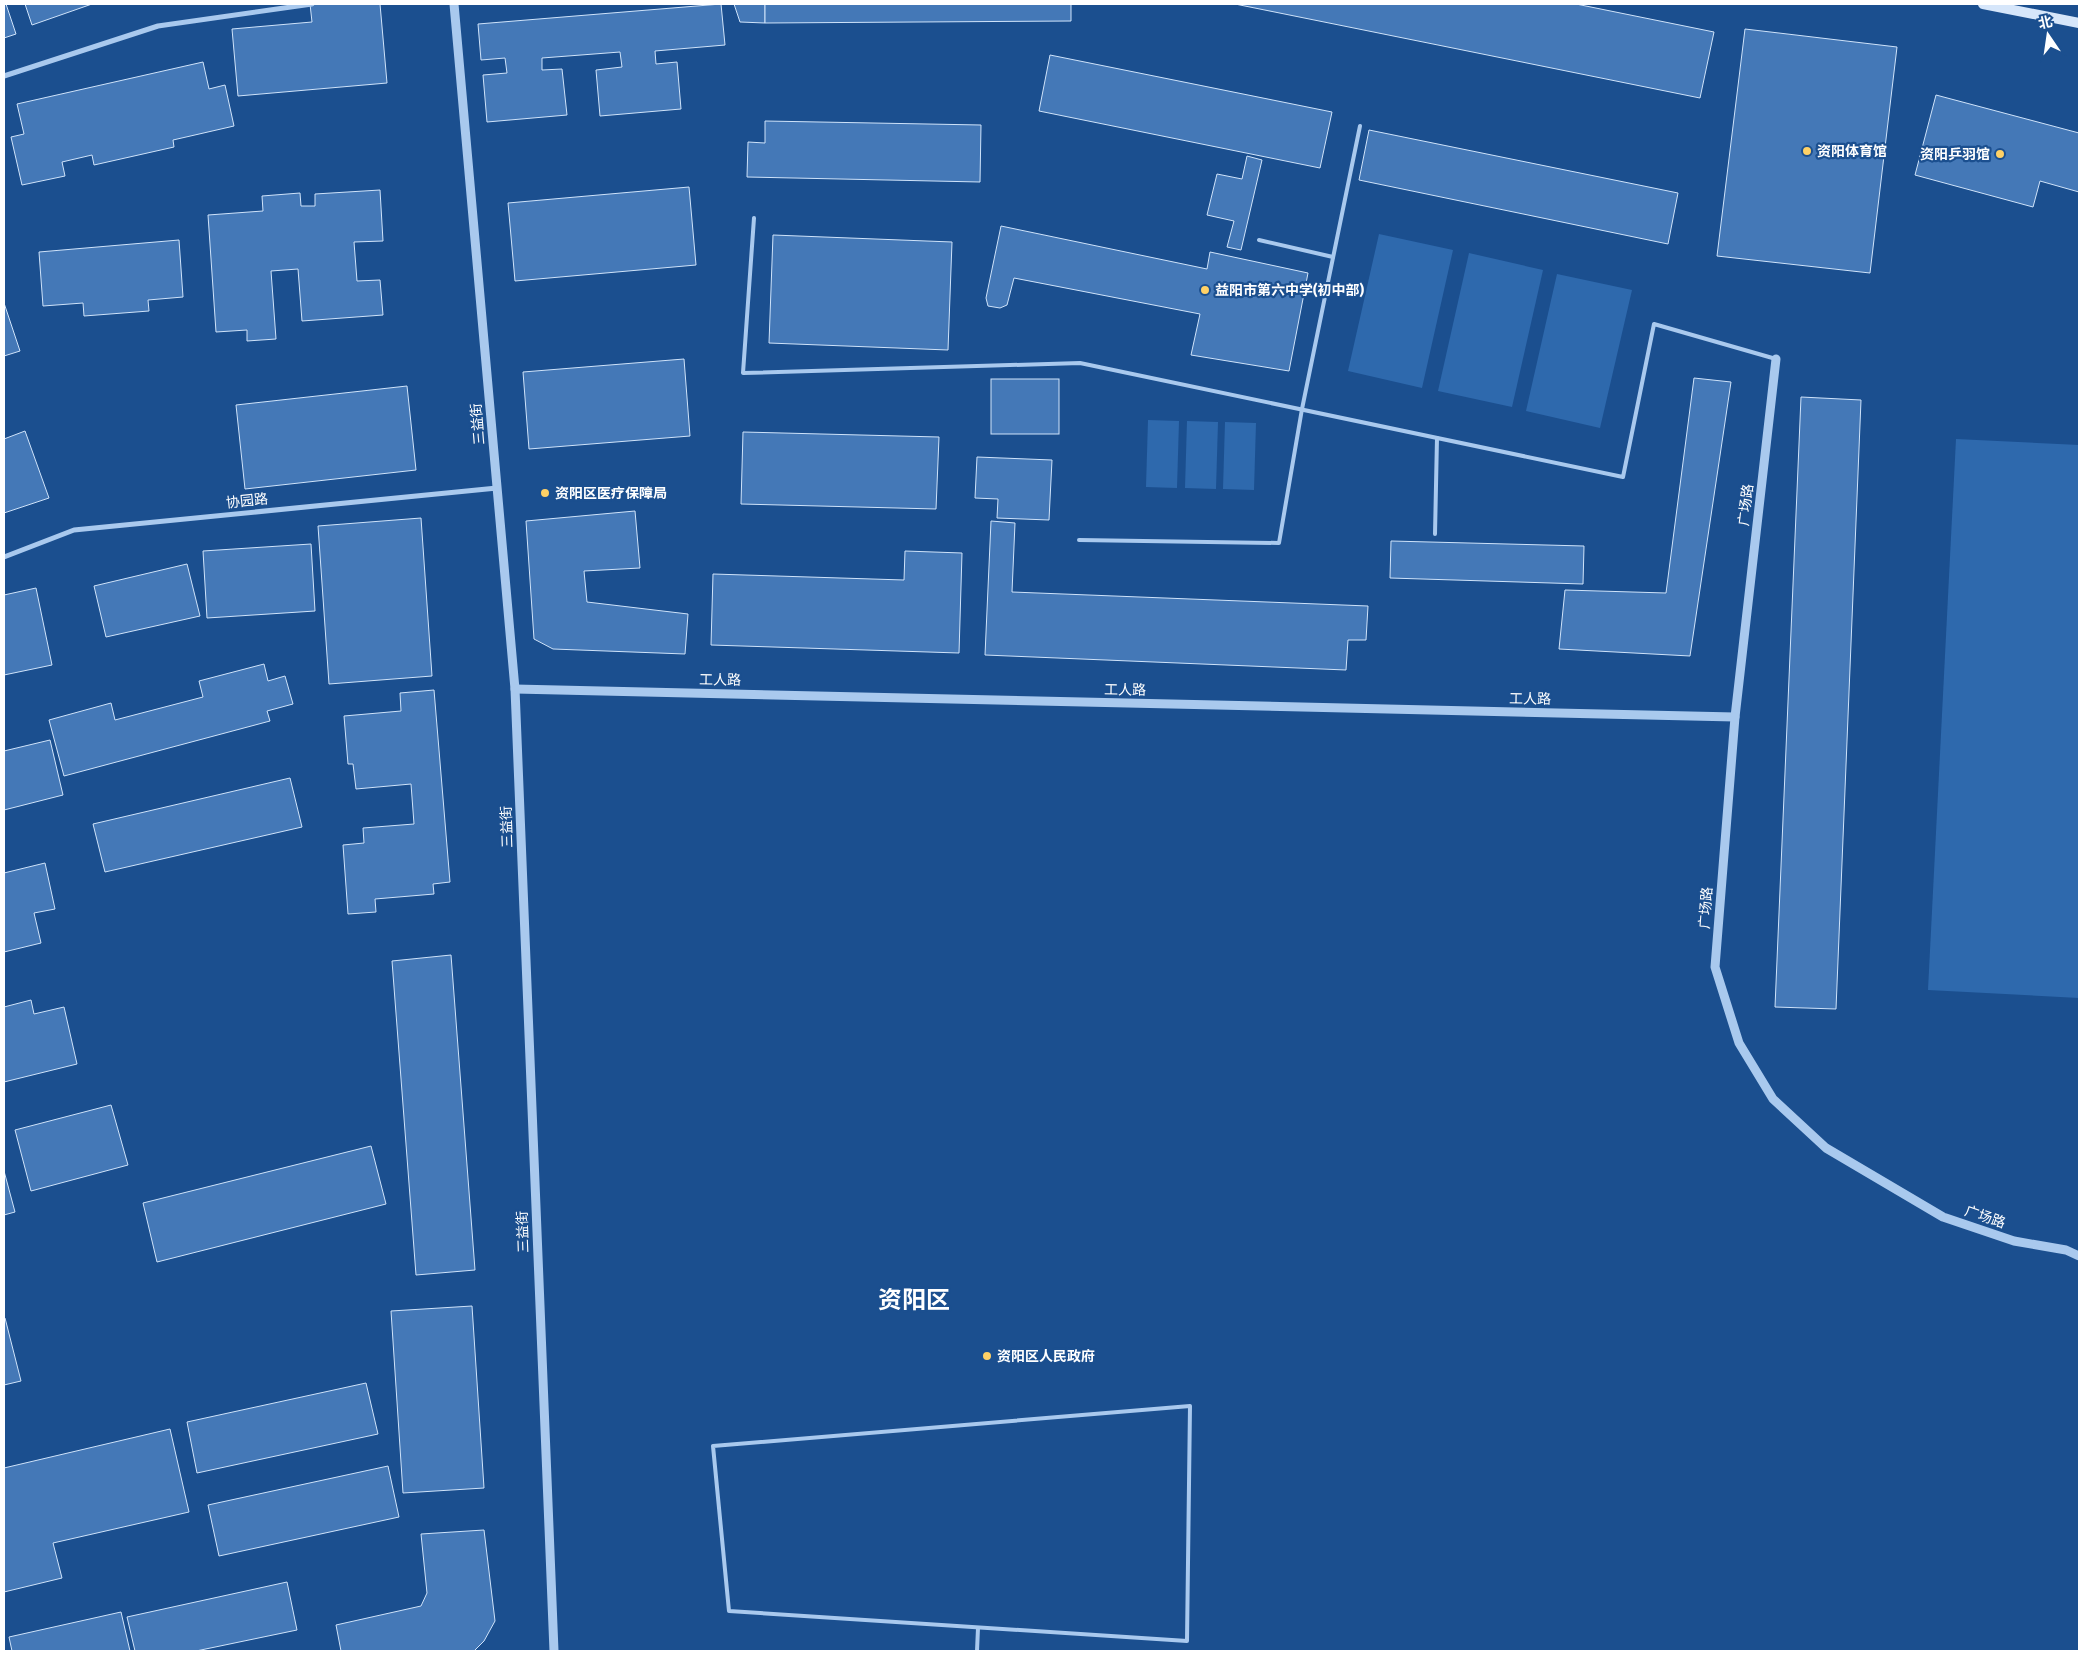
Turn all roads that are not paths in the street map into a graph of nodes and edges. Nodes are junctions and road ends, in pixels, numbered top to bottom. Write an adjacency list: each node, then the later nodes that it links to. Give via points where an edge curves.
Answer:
1 (312, 4): 5 (street, via 158,26)
2 (454, 4): 13 (street, 三益街)
3 (1983, 4): 4 (main road)
4 (2079, 23)
5 (4, 76)
6 (1360, 126): 9 (lane)
7 (754, 218): 11 (lane, via 743,373 1080,363)
8 (1258, 240): 9 (lane)
9 (1333, 256): 11 (lane)
10 (1776, 359): 12 (lane, via 1654,324 1623,477); 18 (street, 广场路)
11 (1302, 409): 12 (lane); 15 (lane, via 1279,543)
12 (1437, 438): 14 (lane)
13 (497, 488): 16 (street, 协园路, via 74,530); 17 (street, 三益街)
14 (1435, 534)
15 (1079, 540)
16 (4, 557)
17 (515, 689): 18 (street, 工人路); 21 (street, 三益街)
18 (1735, 717): 19 (street, 广场路, via 1715,967 1739,1043 1774,1098 1826,1148 1943,1217 2014,1241 2066,1250)
19 (2079, 1256)
20 (978, 1628): 20 (lane, via 1187,1641 1190,1406 713,1446 729,1612); 22 (lane)
21 (554, 1651)
22 (977, 1651)

